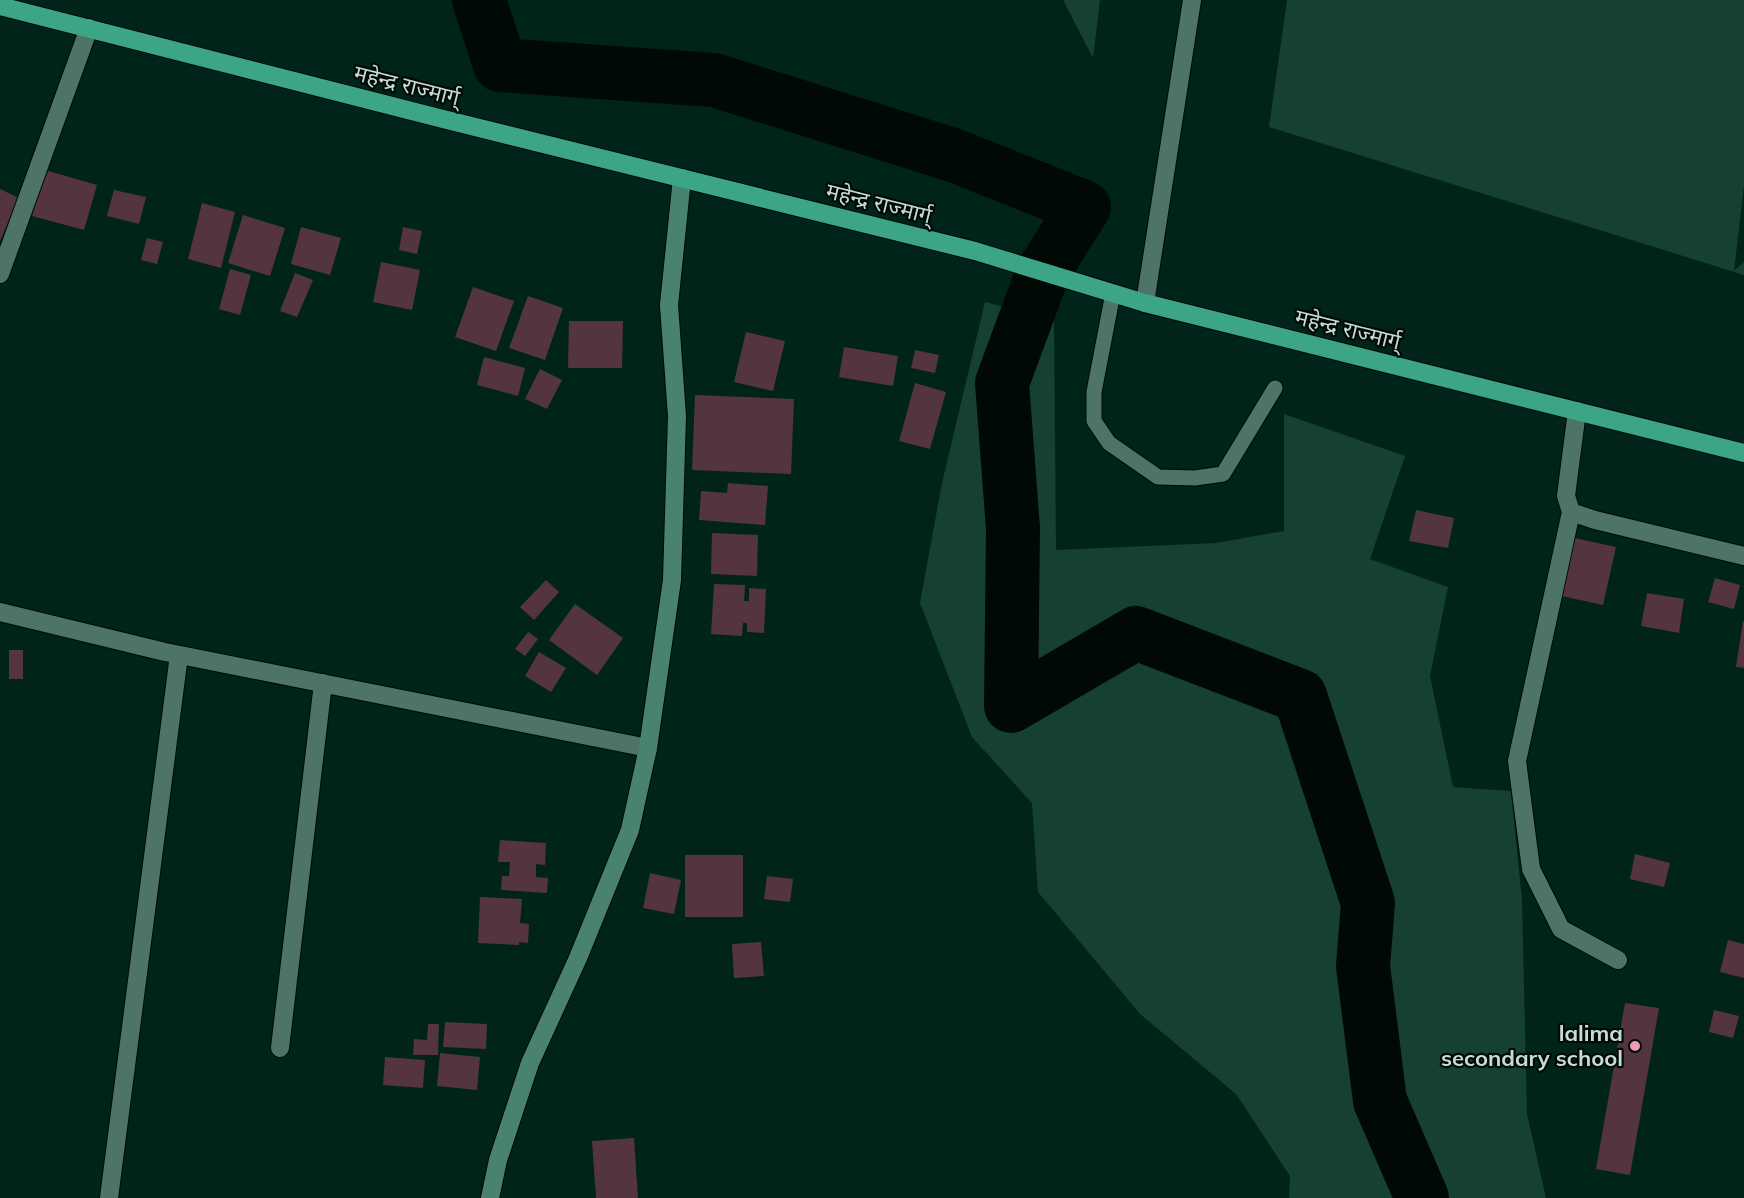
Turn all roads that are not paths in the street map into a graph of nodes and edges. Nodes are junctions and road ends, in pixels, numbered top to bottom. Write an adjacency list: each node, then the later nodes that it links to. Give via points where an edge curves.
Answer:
1 (1192, 0): 7 (street)
2 (0, 6): 3 (highway, महेन्द्र राज्मार्ग्)
3 (89, 28): 4 (highway, महेन्द्र राज्मार्ग्); 5 (street)
4 (682, 178): 6 (highway, महेन्द्र राज्मार्ग्, via 975,251); 16 (street, via 669,305 677,417 672,580)
5 (0, 274)
6 (1113, 293): 7 (highway, महेन्द्र राज्मार्ग्); 8 (lane, via 1094,392 1094,422 1109,443 1158,477 1223,474)
7 (1145, 303): 9 (highway, महेन्द्र राज्मार्ग्)
8 (1275, 388)
9 (1577, 411): 10 (highway, महेन्द्र राज्मार्ग्); 11 (street, via 1566,496)
10 (1744, 453)
11 (1571, 512): 12 (street); 17 (street, via 1517,761 1531,869 1561,929)
12 (1744, 556)
13 (0, 612): 14 (street)
14 (179, 655): 15 (street); 19 (street)
15 (323, 683): 16 (street); 18 (street)
16 (648, 748): 20 (street, via 630,830 530,1063 498,1160)
17 (1618, 960)
18 (280, 1048)
19 (109, 1198)
20 (490, 1198)

